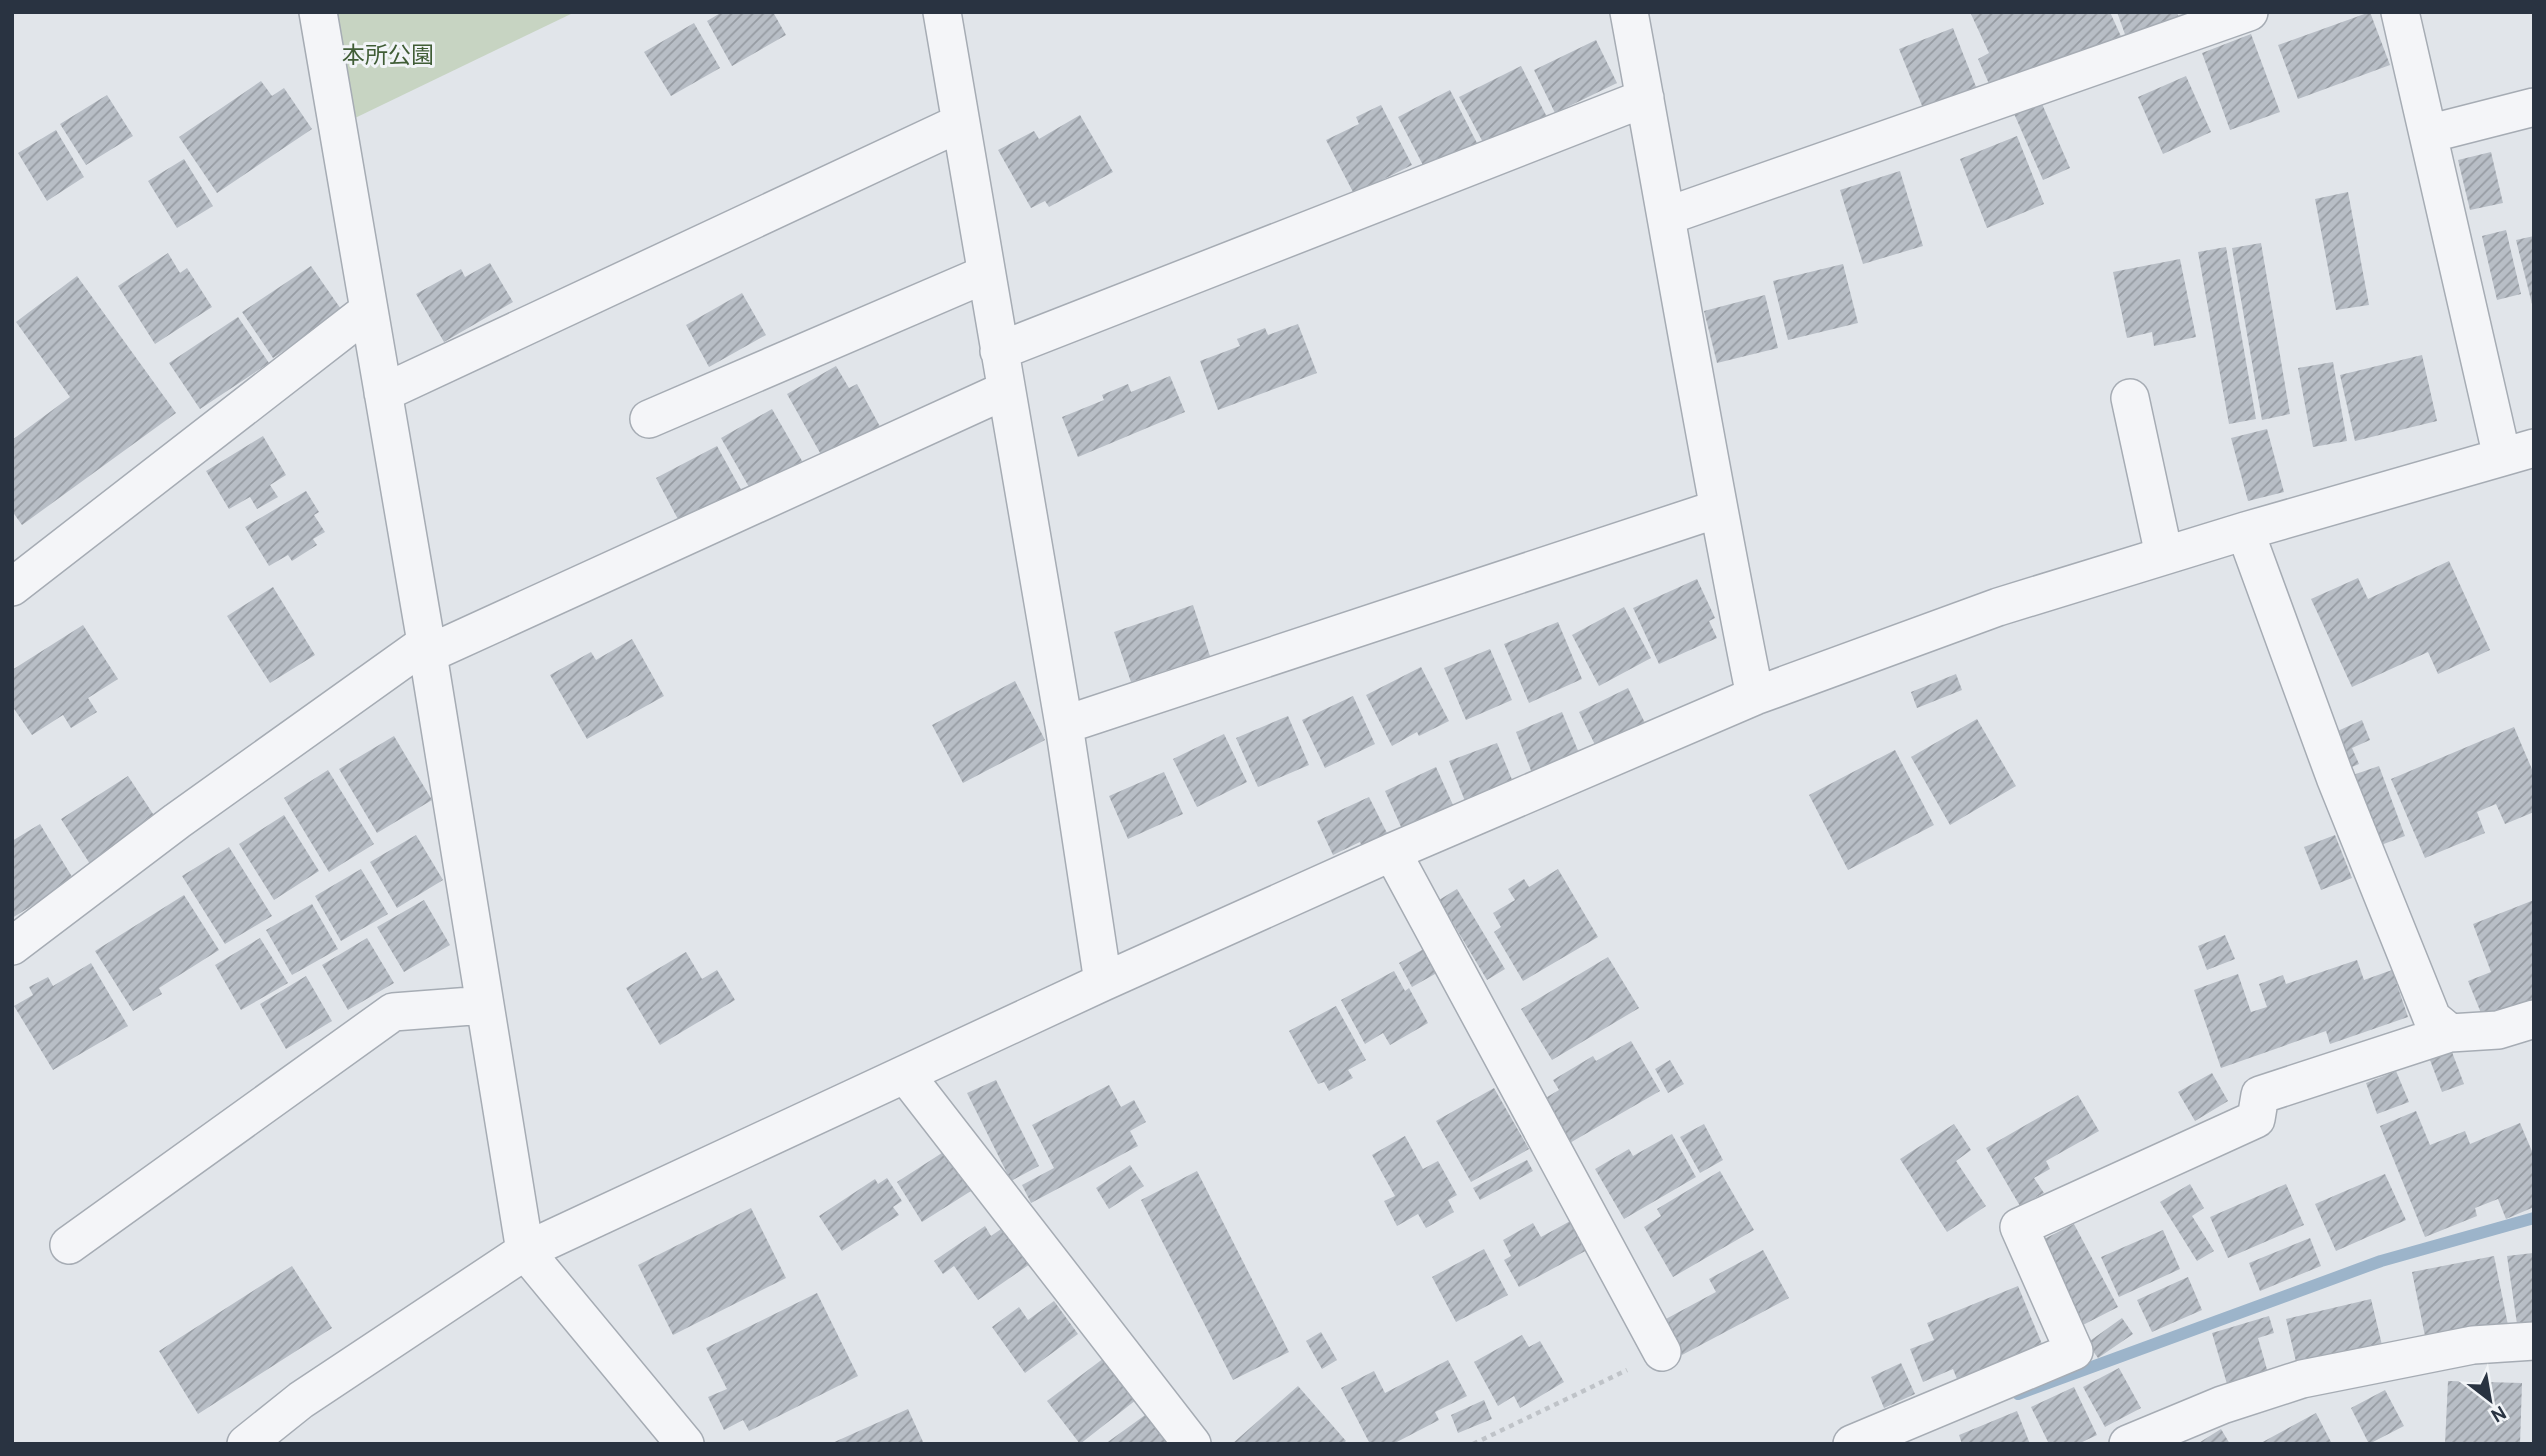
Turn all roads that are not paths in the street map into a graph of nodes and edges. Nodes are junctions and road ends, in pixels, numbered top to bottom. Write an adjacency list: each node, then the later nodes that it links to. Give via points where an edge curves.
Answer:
1 (318, 12): 12 (street)
2 (1629, 12): 6 (street)
3 (2249, 12): 10 (street)
4 (2400, 12): 9 (street)
5 (945, 14): 8 (street)
6 (1645, 98): 10 (street); 13 (street)
7 (2534, 107): 9 (street)
8 (960, 123): 11 (street); 15 (street)
9 (2428, 134): 18 (street)
10 (1667, 216): 19 (street)
11 (986, 274): 13 (street); 17 (street)
12 (369, 310): 15 (street); 22 (street)
13 (999, 351): 14 (street)
14 (1006, 390): 23 (street); 25 (street)
15 (383, 393): 23 (street)
16 (2130, 398): 21 (street)
17 (649, 419)
18 (2518, 452): 20 (street)
19 (1717, 509): 24 (street); 25 (street)
20 (2245, 531): 21 (street); 31 (street, via 2334,777 2431,1018)
21 (2164, 555): 24 (street, via 1998,607)
22 (12, 587)
23 (427, 648): 27 (street, via 177,821); 29 (street)
24 (1755, 696): 26 (street)
25 (1063, 725): 28 (street)
26 (1392, 852): 28 (street); 36 (street)
27 (12, 946)
28 (1103, 982): 32 (street)
29 (485, 1005): 33 (street, via 393,1012); 34 (street)
30 (2534, 1019): 31 (street, via 2498,1030)
31 (2450, 1033): 40 (street, via 2260,1095 2256,1119 2019,1227 2074,1351)
32 (905, 1074): 34 (street); 39 (street)
33 (69, 1245)
34 (525, 1251): 37 (street, via 301,1400); 38 (street)
35 (2534, 1341): 41 (street, via 2473,1345 2302,1379 2222,1405)
36 (1662, 1352)
37 (246, 1444)
38 (685, 1444)
39 (1192, 1444)
40 (1852, 1444)
41 (2129, 1444)

